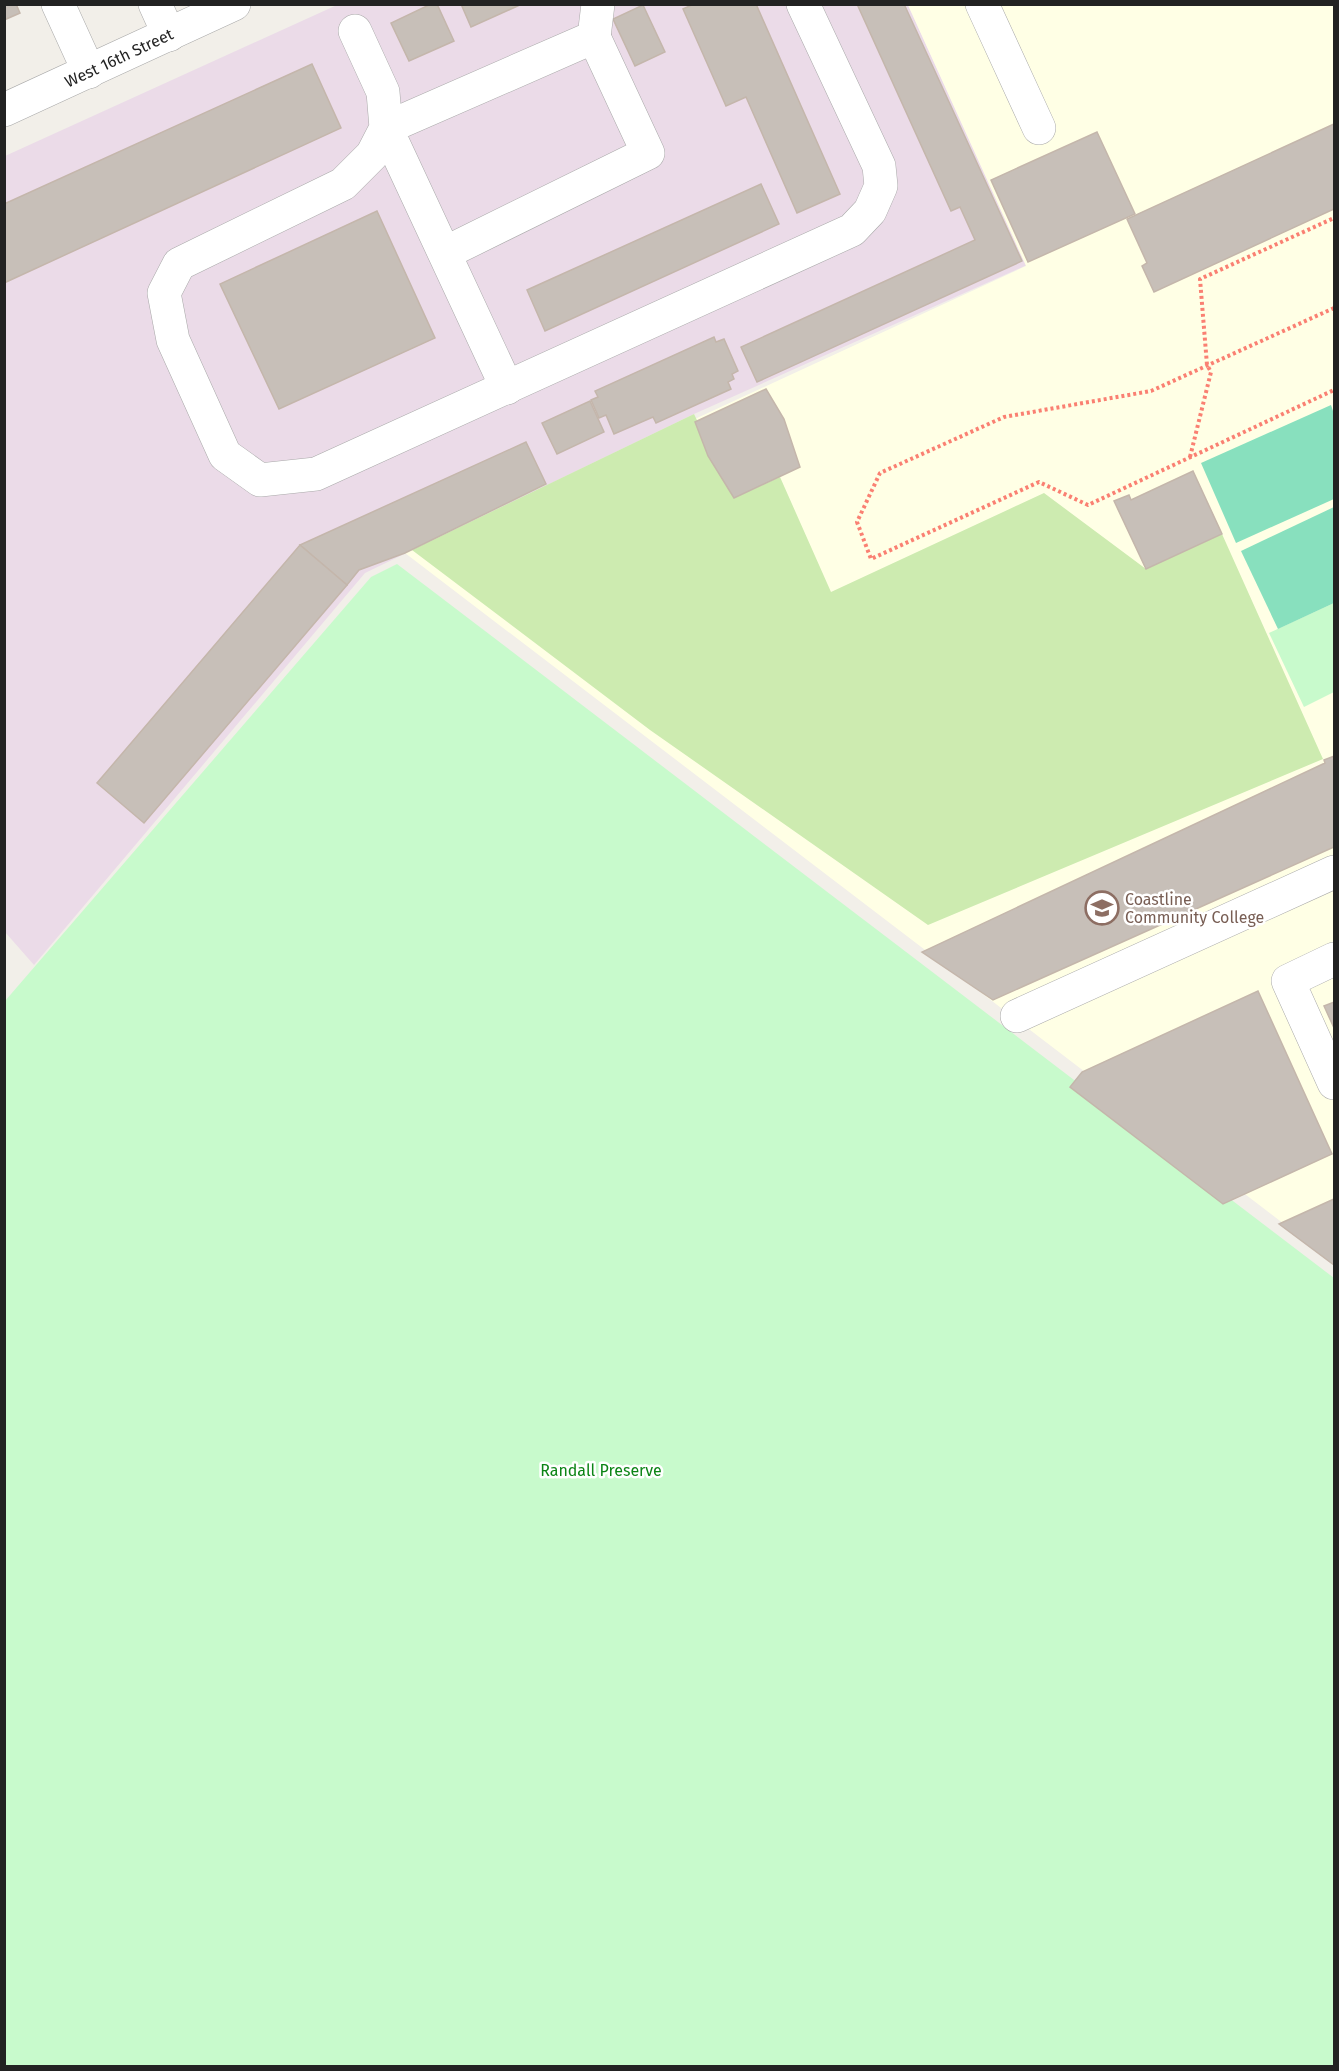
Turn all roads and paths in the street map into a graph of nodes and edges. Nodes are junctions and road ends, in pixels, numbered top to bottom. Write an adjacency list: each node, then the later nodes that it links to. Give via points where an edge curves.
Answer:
1 (58, 4): 10 (street)
2 (155, 4): 8 (street)
3 (234, 4): 8 (street, West 16th Street)
4 (598, 4): 9 (street)
5 (803, 4): 18 (street, via 879,166 881,186 870,211 852,231)
6 (982, 4): 13 (street)
7 (356, 31): 12 (street, via 383,92)
8 (169, 35): 10 (street, West 16th Street)
9 (594, 37): 12 (street); 15 (street, via 648,153)
10 (89, 72): 11 (street, West 16th Street)
11 (4, 110)
12 (386, 128): 15 (street); 18 (street, via 372,155 343,184 179,264 164,293 173,340 225,455 260,480 316,474)
13 (1039, 128)
14 (1335, 218): 17 (path, via 1200,279)
15 (445, 253): 18 (street)
16 (1335, 308): 17 (path)
17 (1207, 365): 20 (path, via 1211,372); 20 (path, via 1151,391 1004,417 880,473 857,522 871,559 1039,482 1088,505)
18 (507, 387)
19 (1335, 390): 20 (path)
20 (1189, 457)
21 (1335, 872): 23 (street)
22 (1335, 959): 24 (street, via 1288,981)
23 (1017, 1016)
24 (1335, 1083)

